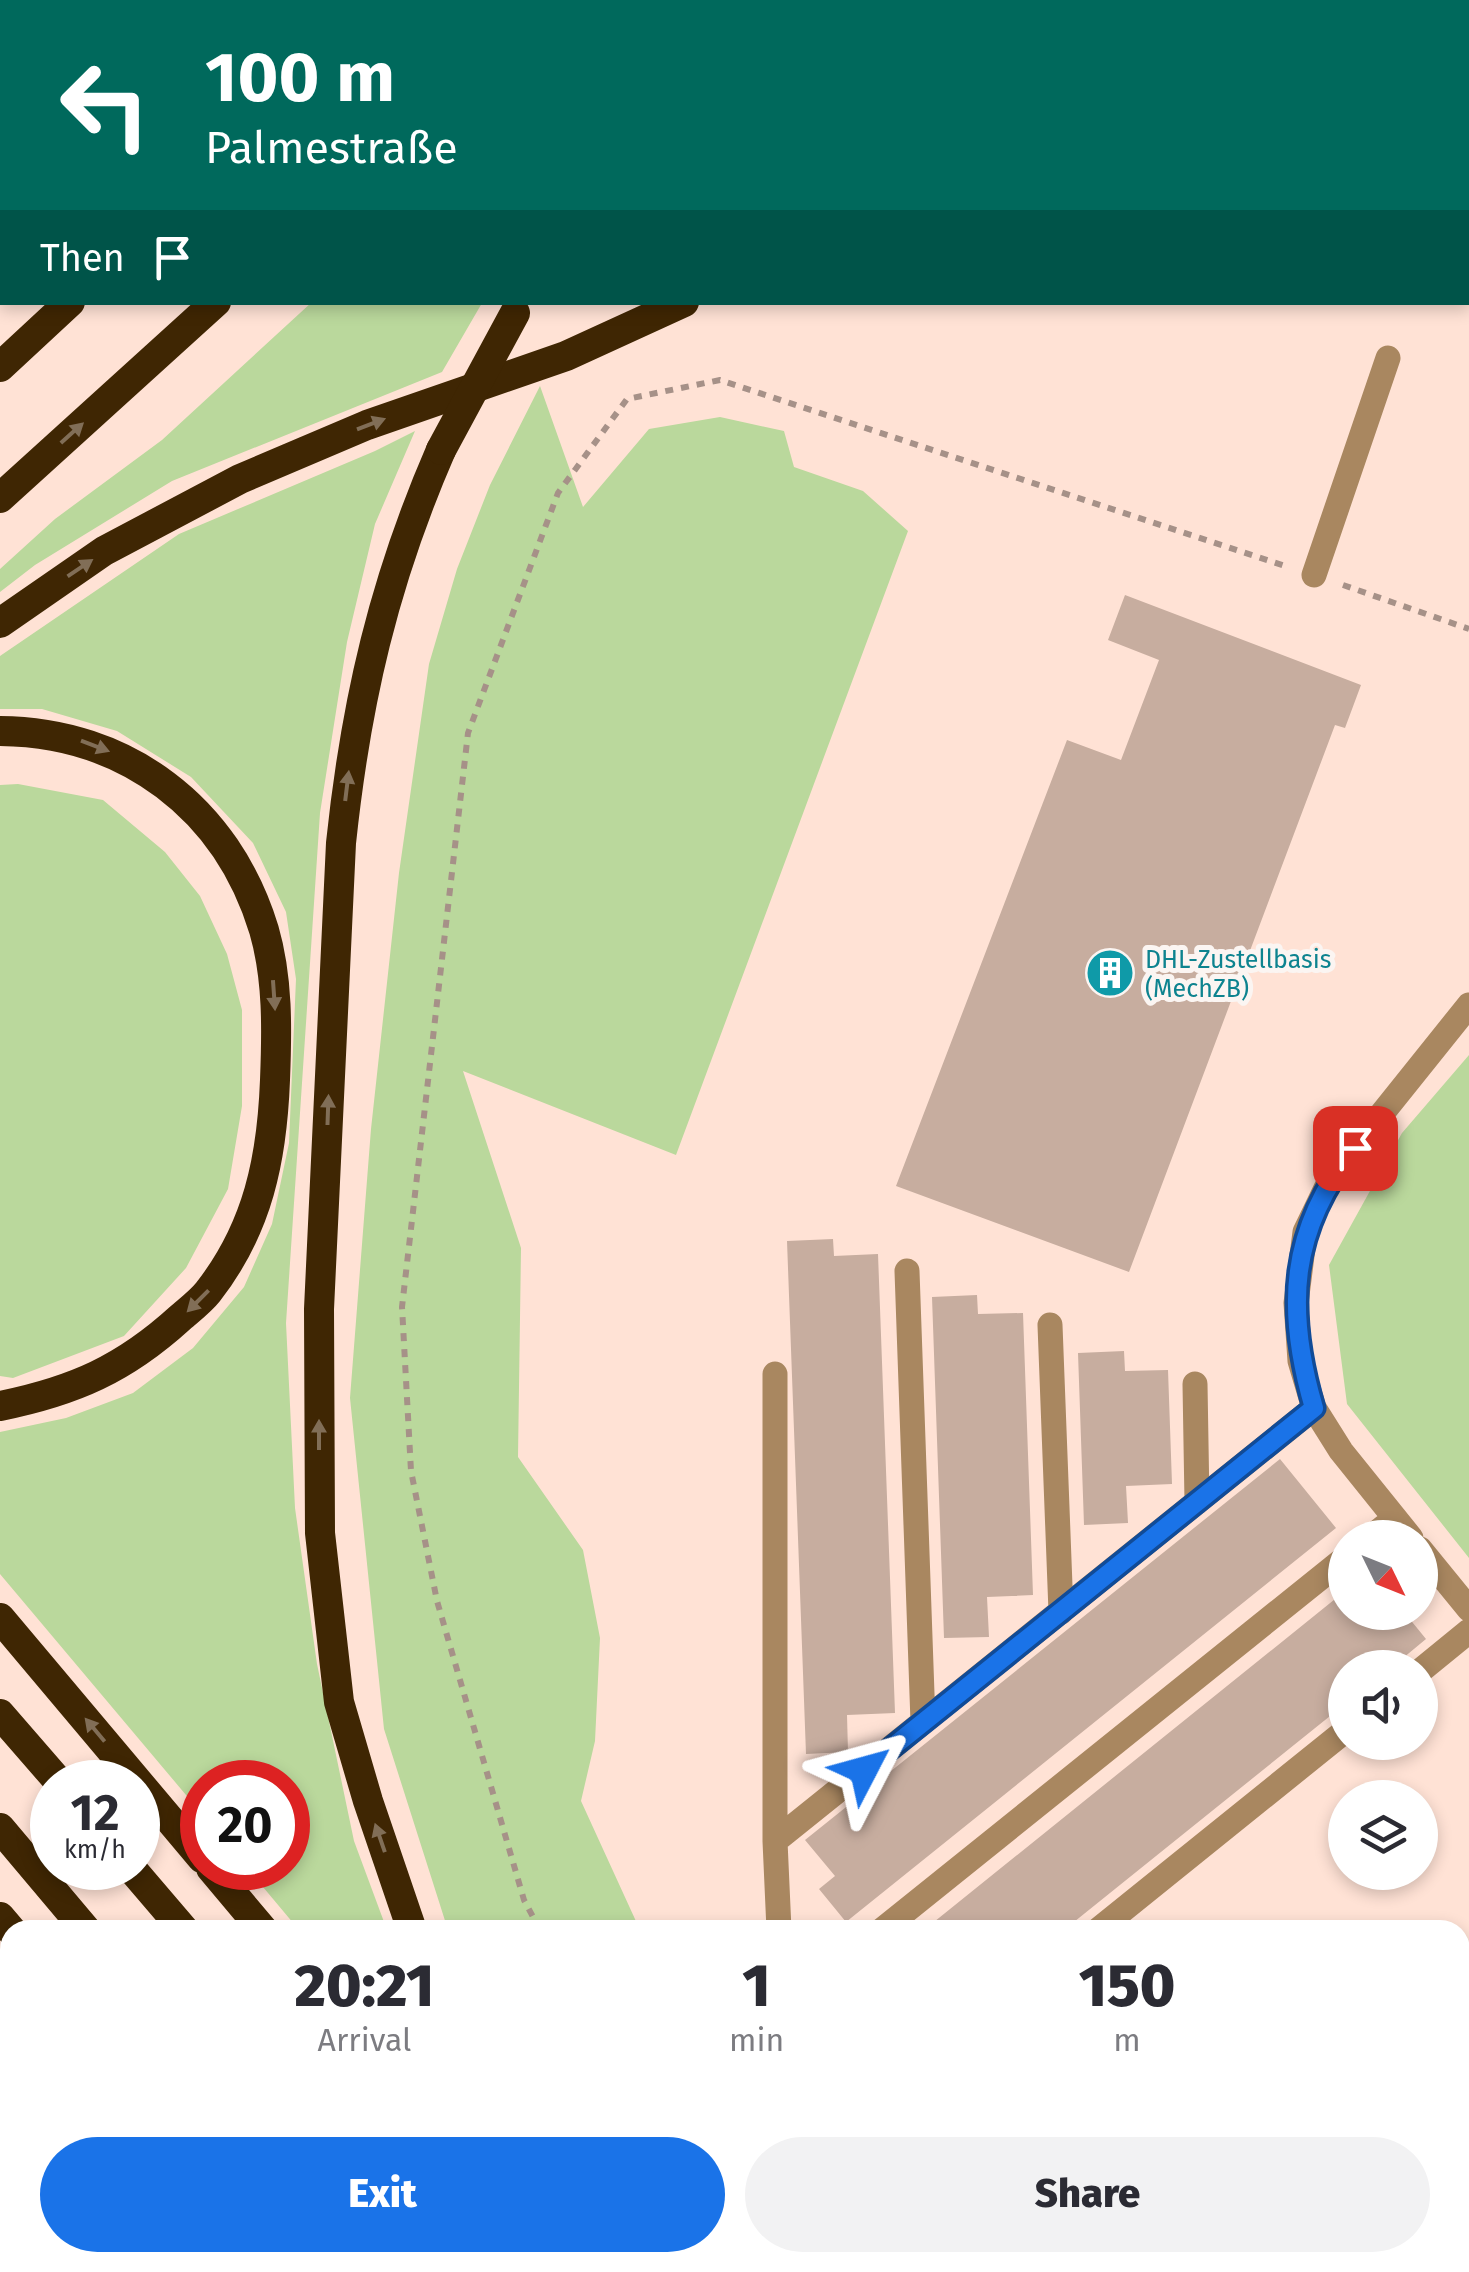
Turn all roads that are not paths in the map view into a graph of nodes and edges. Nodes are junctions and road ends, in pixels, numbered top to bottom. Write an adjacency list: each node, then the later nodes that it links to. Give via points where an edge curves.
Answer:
1 (67, 305): 6 (highway)
2 (213, 305): 7 (highway, one-way to 2)
3 (677, 305): 9 (highway, one-way to 3, via 104,551 240,479 368,425 566,356)
4 (519, 308): 39 (highway, one-way to 4, bridge, via 339,1702 320,1533 319,1309 341,843 377,628 413,514)
5 (1388, 358): 8 (street)
6 (0, 367)
7 (0, 498)
8 (1314, 575)
9 (0, 623)
10 (0, 731): 16 (highway, one-way to 16, via 40,731 117,754 188,804 221,842 264,929 276,1024 264,1185 242,1240 207,1294 148,1348 100,1375 58,1394)
11 (1469, 1005): 17 (street, via 1332,1176 1305,1232 1296,1303 1300,1361)
12 (907, 1271): 28 (street)
13 (1050, 1325): 23 (street)
14 (775, 1374): 33 (street)
15 (1195, 1384): 18 (street)
16 (0, 1406)
17 (1314, 1408): 18 (street); 19 (street)
18 (1197, 1502): 23 (street)
19 (1396, 1520)
20 (1438, 1571): 22 (street)
21 (1328, 1572): 41 (street)
22 (1469, 1609)
23 (1061, 1612): 28 (street)
24 (0, 1618): 32 (highway, one-way to 24)
25 (1469, 1631): 26 (street)
26 (1438, 1656)
27 (0, 1714): 30 (highway)
28 (924, 1722): 33 (street)
29 (1328, 1745): 42 (street)
30 (39, 1760)
31 (0, 1828): 36 (highway)
32 (180, 1832)
33 (776, 1841): 40 (street)
34 (150, 1890): 37 (highway)
35 (230, 1890): 38 (highway)
36 (78, 1920)
37 (175, 1920)
38 (255, 1920)
39 (409, 1920)
40 (779, 1920)
41 (894, 1920)
42 (1110, 1920)

